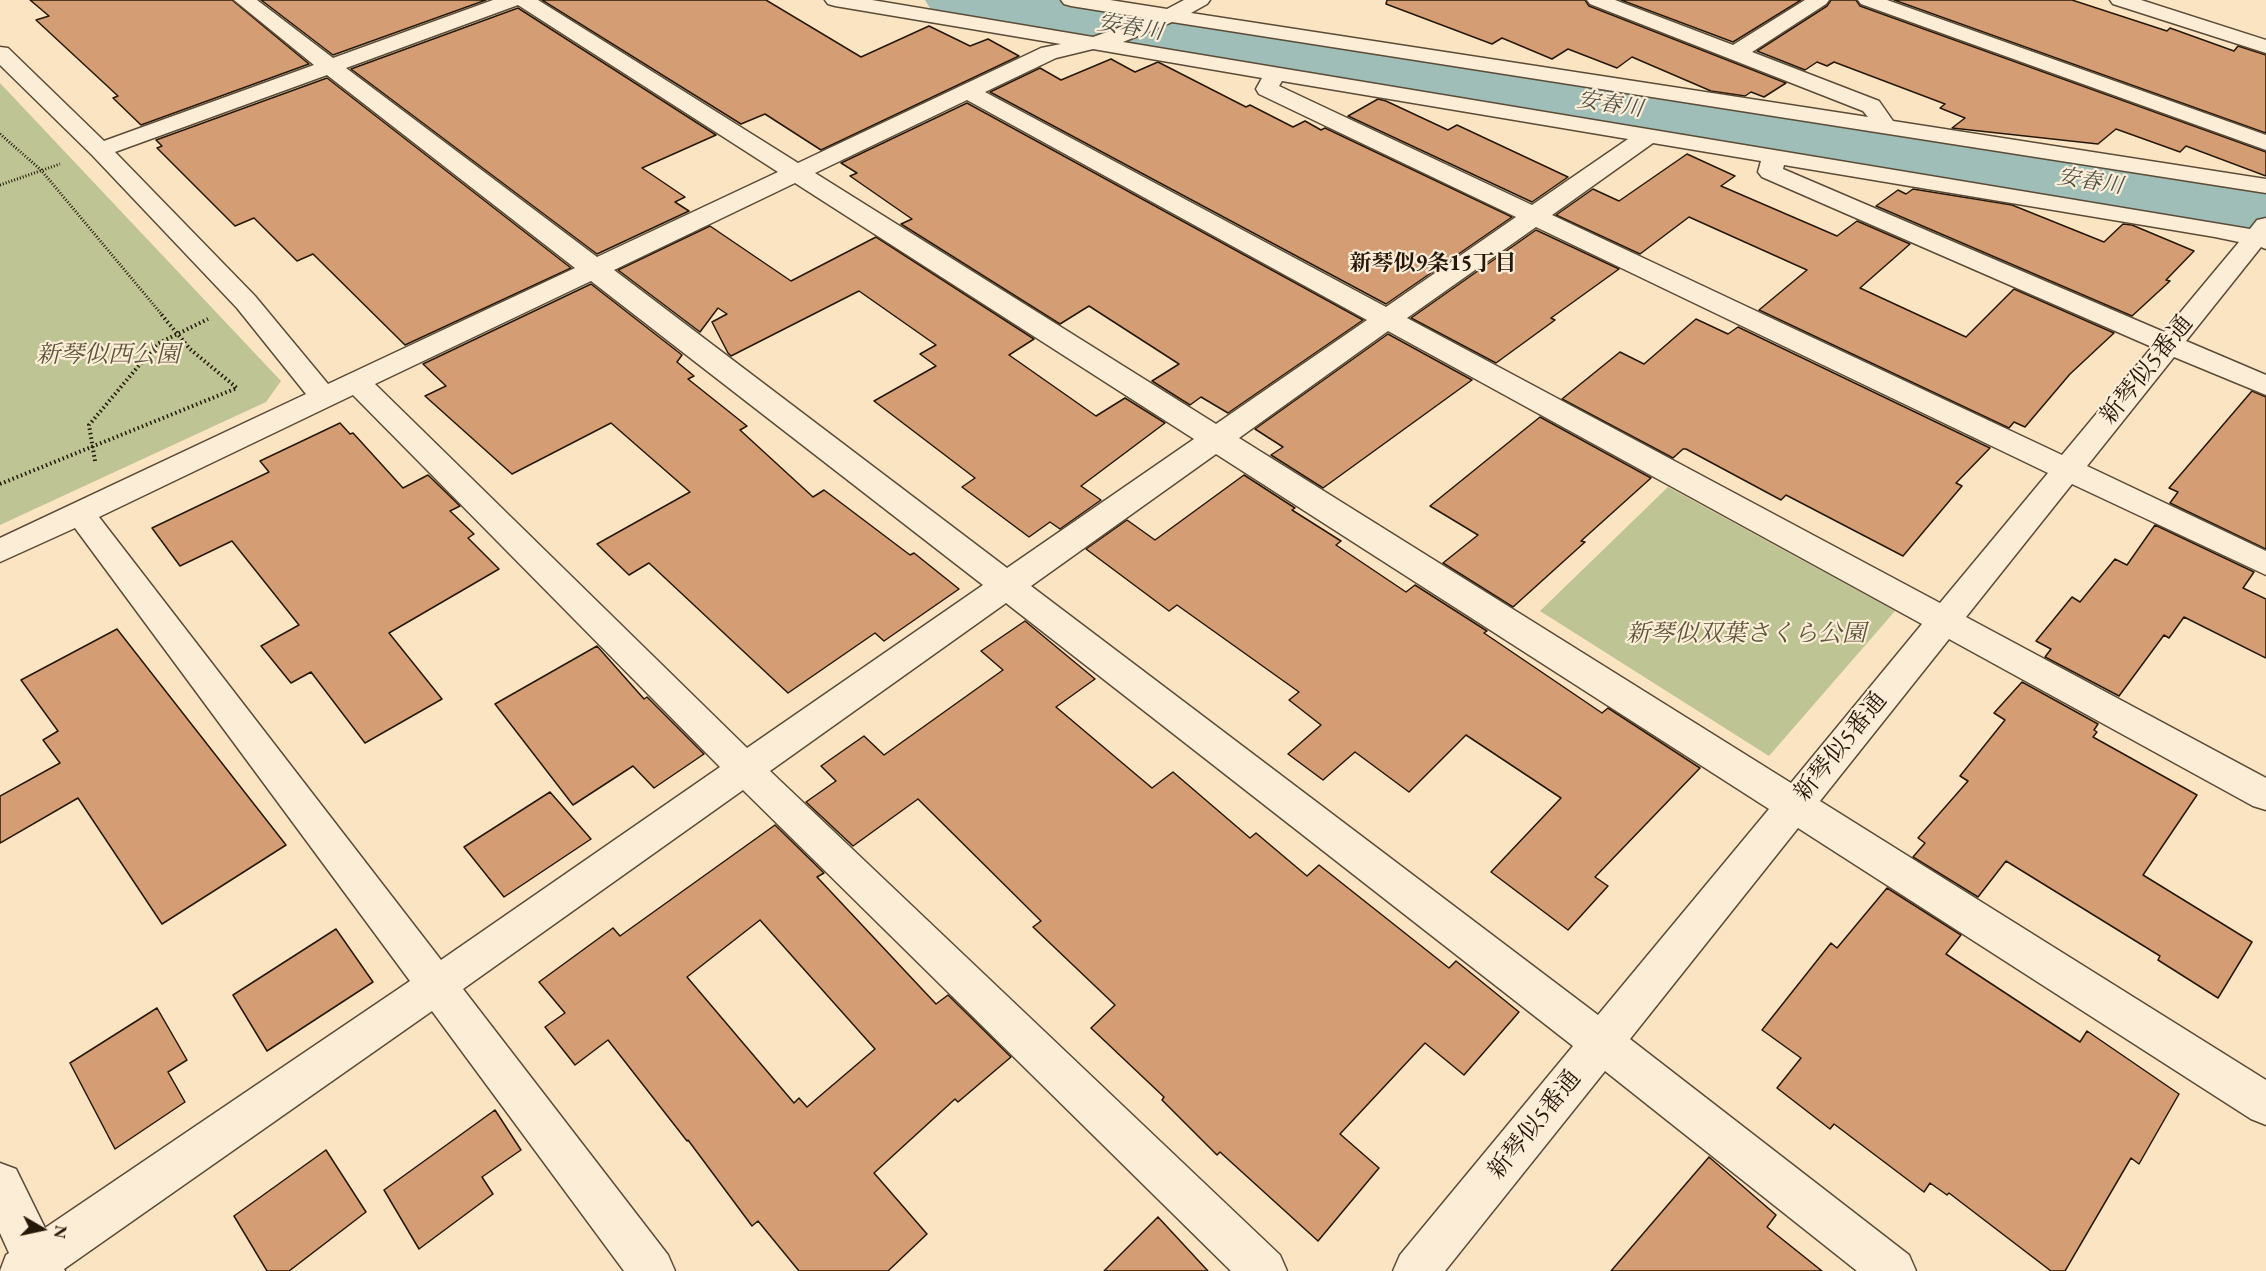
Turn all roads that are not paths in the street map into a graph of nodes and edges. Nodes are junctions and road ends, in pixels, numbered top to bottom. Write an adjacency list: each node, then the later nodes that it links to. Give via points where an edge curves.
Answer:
1 (244, 0): 16 (street)
2 (512, 0): 16 (street)
3 (524, 0): 24 (street)
4 (835, 0): 12 (street)
5 (1071, 0): 11 (street)
6 (1200, 0): 11 (street)
7 (1597, 0): 14 (street)
8 (1819, 0): 14 (street)
9 (1868, 0): 21 (street)
10 (2120, 0): 13 (street)
11 (1164, 19): 12 (street); 19 (street)
12 (1104, 40): 17 (street); 18 (street, via 1049,53)
13 (2266, 47)
14 (1736, 53): 19 (street, via 1871,106)
15 (0, 54): 22 (street)
16 (329, 66): 22 (street); 28 (street)
17 (1275, 73): 20 (street); 26 (street, via 1267,89)
18 (968, 92): 24 (street); 29 (street)
19 (1888, 128): 25 (street)
20 (1648, 136): 23 (street); 26 (street)
21 (2266, 143)
22 (100, 150): 33 (street, via 246,302)
23 (1774, 156): 27 (street); 30 (street, via 1770,172)
24 (795, 174): 28 (street); 34 (street)
25 (2266, 186)
26 (1534, 217): 29 (street); 35 (street)
27 (2262, 234): 30 (street, 新琴似5番通)
28 (594, 269): 31 (street); 39 (street)
29 (1388, 319): 34 (street); 40 (street)
30 (2168, 345): 32 (street); 35 (street, 新琴似5番通)
31 (356, 382): 33 (street); 41 (street)
32 (2266, 386)
33 (324, 397): 36 (street)
34 (1218, 438): 39 (street); 43 (street)
35 (2066, 470): 38 (street); 40 (street, 新琴似5番通)
36 (80, 513): 37 (street); 44 (street)
37 (0, 551)
38 (2266, 564)
39 (1007, 586): 41 (street); 45 (street)
40 (1944, 620): 42 (street); 43 (street, 新琴似5番通)
41 (745, 769): 44 (street); 50 (street)
42 (2266, 795)
43 (1795, 804): 45 (street, 新琴似5番通); 46 (street)
44 (437, 985): 48 (street); 49 (street)
45 (1602, 1043): 51 (street, 新琴似5番通); 52 (street)
46 (2266, 1104)
47 (0, 1185): 48 (street)
48 (34, 1268)
49 (652, 1271)
50 (1264, 1271)
51 (1416, 1271)
52 (1893, 1271)

